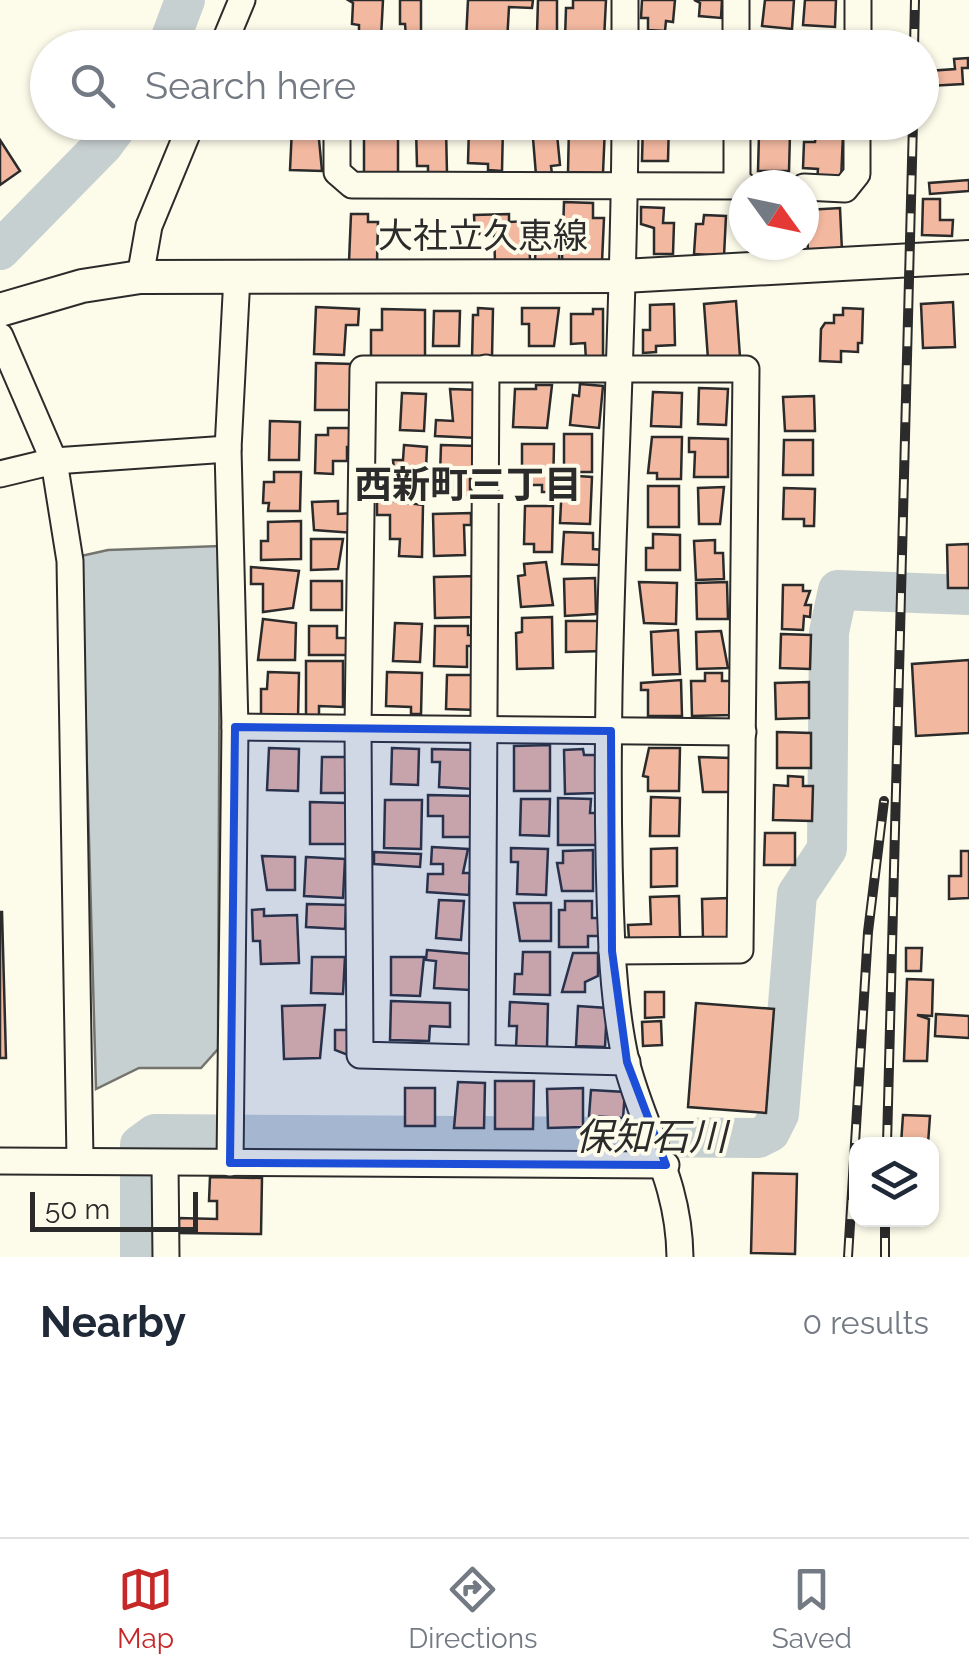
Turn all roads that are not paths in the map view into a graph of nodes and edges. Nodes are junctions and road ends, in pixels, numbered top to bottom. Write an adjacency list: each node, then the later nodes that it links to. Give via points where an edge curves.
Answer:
1 (242, 0): 5 (street)
2 (626, 0): 6 (street)
3 (736, 0): 7 (street)
4 (858, 0): 8 (street)
5 (230, 30)
6 (625, 30)
7 (736, 30)
8 (858, 30)
9 (185, 140): 19 (street, via 149,226)
10 (337, 140): 16 (street, via 337,172 352,185)
11 (625, 140): 16 (street)
12 (737, 140): 14 (street)
13 (857, 140): 17 (street, via 857,174 845,189)
14 (739, 170)
15 (729, 185): 16 (street)
16 (624, 188): 21 (street)
17 (819, 188)
18 (969, 257): 21 (main road, 大社立久恵線)
19 (140, 276): 20 (main road, 大社立久恵線); 22 (main road, 大社立久恵線)
20 (237, 276): 21 (main road, 大社立久恵線); 26 (street)
21 (623, 276): 25 (street)
22 (0, 310)
23 (0, 336): 27 (street)
24 (486, 368): 25 (street); 30 (street, via 363,369); 31 (street)
25 (617, 368): 32 (street); 33 (street, via 746,370)
26 (228, 449): 27 (street); 29 (street)
27 (54, 460): 28 (street); 37 (street, via 70,561)
28 (0, 474)
29 (234, 727): 30 (street); 40 (street)
30 (358, 728): 31 (street); 35 (street, via 360,1055)
31 (484, 729): 32 (street); 35 (street)
32 (611, 731): 33 (street); 34 (street)
33 (743, 732): 34 (street, via 740,950)
34 (612, 951): 36 (street)
35 (482, 1055): 36 (street)
36 (626, 1062): 41 (street)
37 (80, 1159): 38 (street); 39 (street)
38 (0, 1161)
39 (165, 1163): 40 (street); 42 (street)
40 (230, 1163): 41 (street)
41 (666, 1165): 43 (street, via 680,1220)
42 (166, 1257)
43 (680, 1257)

